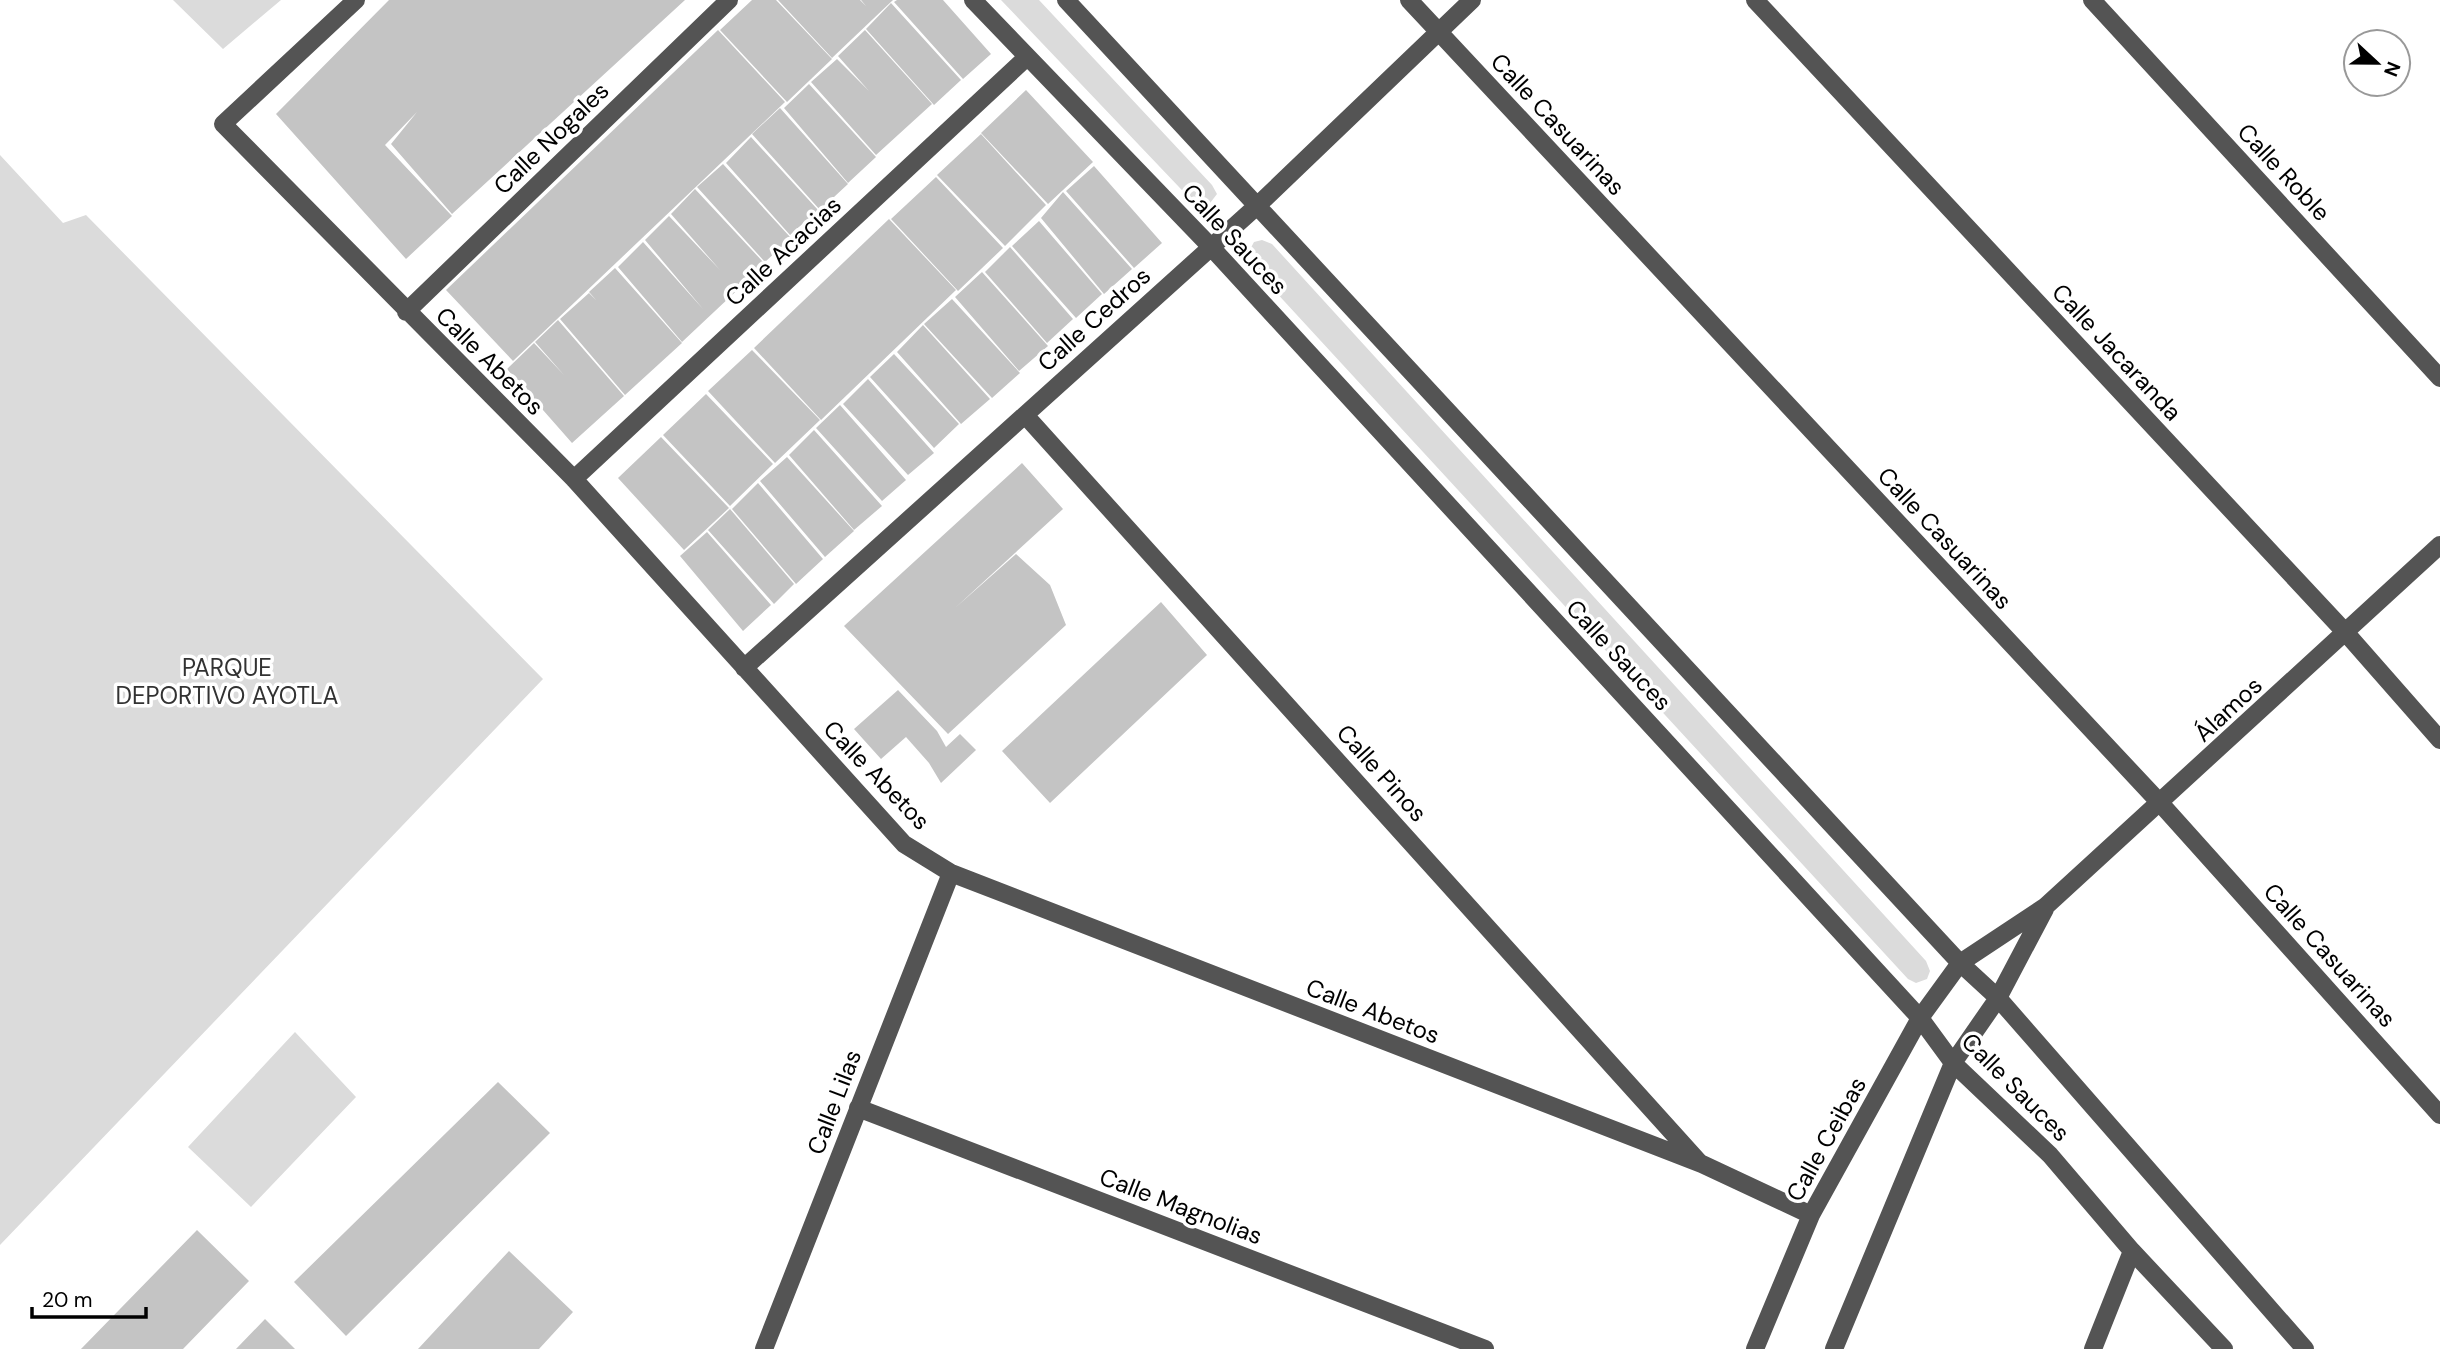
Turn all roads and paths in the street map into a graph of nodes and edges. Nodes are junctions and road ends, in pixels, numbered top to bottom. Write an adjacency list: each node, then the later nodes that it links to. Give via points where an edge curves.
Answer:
1 (356, 0): 13 (street, Calle Abetos, via 223,124)
2 (729, 0): 13 (street, Calle Nogales)
3 (973, 0): 10 (street, Calle Sauces)
4 (1066, 0): 11 (street, Calle Sauces)
5 (1409, 0): 9 (street, Calle Casuarinas)
6 (1472, 0): 9 (street, Calle Cedros)
7 (1755, 0): 18 (street, Calle Jacaranda)
8 (2092, 0): 14 (street, Calle Roble)
9 (1438, 32): 11 (street, Calle Cedros); 21 (street, Calle Casuarinas)
10 (1026, 58): 12 (street, Calle Sauces); 16 (street, Calle Acacias)
11 (1258, 205): 12 (street, Calle Cedros); 24 (street, Calle Sauces)
12 (1211, 247): 15 (street, Calle Cedros); 26 (street, Calle Sauces)
13 (406, 312): 16 (street, Calle Abetos)
14 (2440, 378)
15 (1025, 415): 19 (street, Calle Cedros); 30 (street, Calle Pinos)
16 (574, 480): 19 (street, Calle Abetos)
17 (2440, 545): 18 (street, Álamos)
18 (2346, 633): 20 (street, Calle Jacaranda); 21 (street, Álamos)
19 (744, 668): 22 (street, Calle Abetos, via 904,844)
20 (2440, 740)
21 (2161, 804): 23 (street, Álamos); 29 (street, Calle Casuarinas)
22 (951, 873): 28 (street, Calle Lilas); 30 (street, Calle Abetos)
23 (2046, 906): 24 (street, Álamos); 25 (street, Álamos)
24 (1959, 963): 25 (street, Calle Sauces); 26 (street, Calle Ceibas)
25 (1998, 998): 27 (street); 39 (street, Calle Sauces)
26 (1920, 1018): 27 (street, Calle Sauces); 31 (street, Calle Ceibas)
27 (1952, 1063): 32 (street, Calle Sauces, via 2050,1155); 36 (street)
28 (858, 1108): 33 (street, Calle Lilas); 34 (street, Calle Magnolias)
29 (2440, 1115)
30 (1702, 1164): 31 (street, Calle Abetos)
31 (1811, 1215): 35 (street, Calle Ceibas)
32 (2132, 1251): 37 (street); 38 (street, Calle Sauces)
33 (769, 1348)
34 (1485, 1349)
35 (1755, 1349)
36 (1835, 1349)
37 (2093, 1349)
38 (2224, 1349)
39 (2305, 1349)

